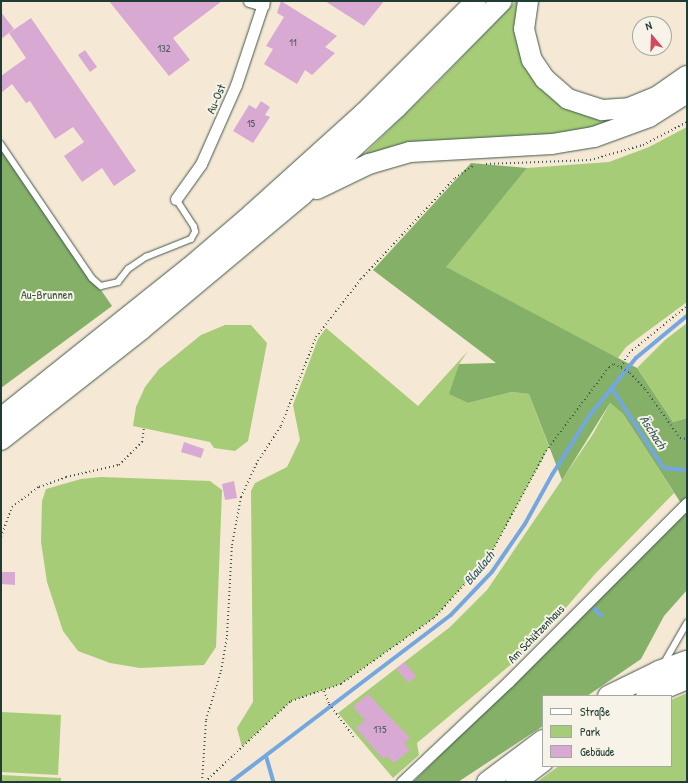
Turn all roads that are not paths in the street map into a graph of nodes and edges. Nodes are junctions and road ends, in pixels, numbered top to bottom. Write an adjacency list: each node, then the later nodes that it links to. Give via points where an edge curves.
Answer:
1 (249, 1): 5 (street)
2 (476, 1): 11 (highway, via 366,112 252,214 189,268)
3 (502, 1): 9 (highway, via 402,102)
4 (528, 1): 6 (highway, via 524,29 532,60 545,79 568,99 602,110 630,108 658,96)
5 (264, 3): 10 (street, Au-Ost, via 236,85 202,164)
6 (687, 76)
7 (687, 92): 9 (highway, via 649,117 594,138 552,144 410,152 369,164)
8 (1, 144): 10 (lane, via 92,278 101,286 118,282 128,269 142,260 191,239 194,227)
9 (302, 195): 12 (highway, via 142,329)
10 (176, 199)
11 (1, 418)
12 (1, 440)
13 (687, 503): 22 (street, Am Schützenhaus, via 508,682)
14 (687, 623): 16 (lane)
15 (687, 661): 16 (highway)
16 (659, 671): 18 (highway)
17 (687, 679): 19 (highway)
18 (610, 695)
19 (648, 695)
20 (542, 741): 23 (highway)
21 (542, 763): 24 (highway)
22 (402, 782)
23 (487, 782)
24 (516, 782)

